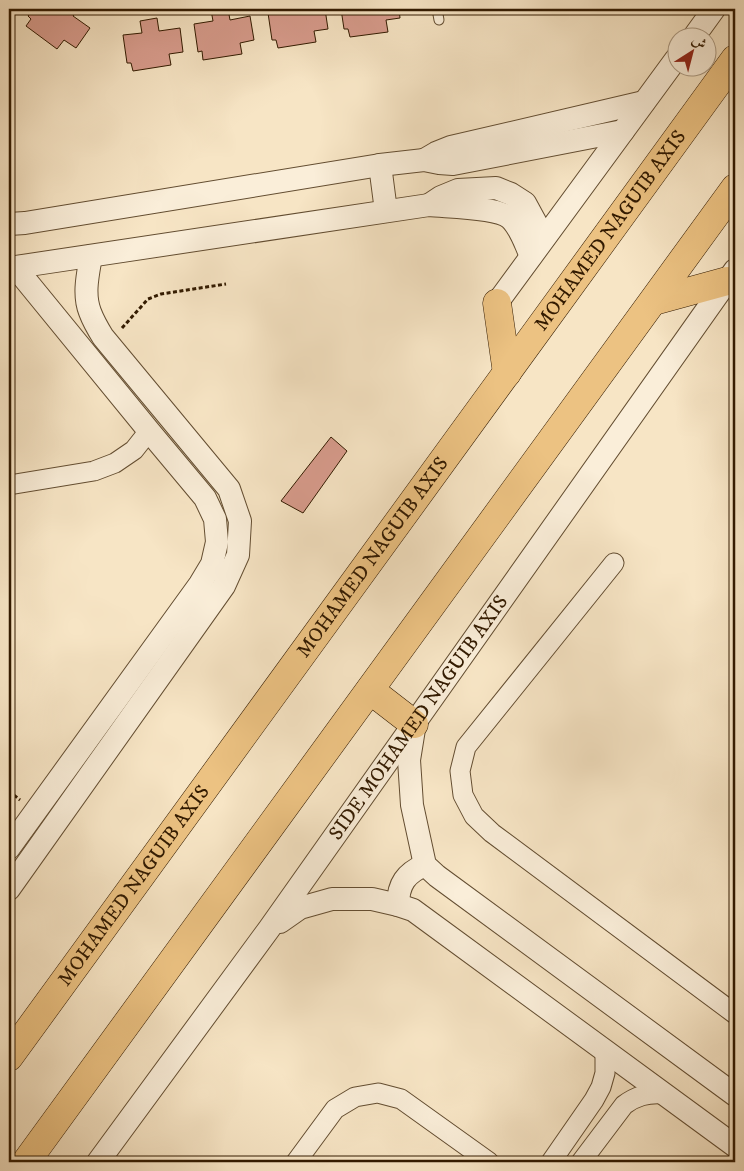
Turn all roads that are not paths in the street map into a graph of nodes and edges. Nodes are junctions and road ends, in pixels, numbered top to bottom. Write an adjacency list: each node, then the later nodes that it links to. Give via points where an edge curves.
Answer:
1 (437, 9): 3 (lane)
2 (714, 9): 4 (street)
3 (439, 20)
4 (700, 28)
5 (735, 59): 22 (main road, MOHAMED NAGUIB AXIS)
6 (666, 72): 7 (street)
7 (644, 102): 8 (street); 9 (street)
8 (623, 131): 9 (street); 15 (street)
9 (452, 155): 10 (street, via 436,153 424,160); 12 (street)
10 (380, 165): 13 (street); 14 (street)
11 (735, 188): 20 (main road)
12 (459, 199): 13 (street, via 441,197 429,205); 15 (street, via 496,188 511,194 525,203); 17 (street, via 509,217)
13 (386, 211): 16 (street)
14 (9, 224)
15 (544, 238): 17 (street)
16 (91, 256): 18 (street); 30 (street, via 86,281 90,313 103,337 229,489 240,521 238,555 224,586)
17 (531, 256): 21 (street)
18 (12, 268): 23 (street)
19 (731, 276): 20 (main road); 27 (street, SIDE MOHAMED NAGUIB AXIS)
20 (654, 300): 26 (main road)
21 (497, 303): 22 (main road)
22 (507, 373): 35 (main road, MOHAMED NAGUIB AXIS)
23 (149, 432): 24 (street, via 134,450 101,469); 28 (street, via 205,498 215,519 217,542 212,564)
24 (9, 485)
25 (614, 563): 33 (street, via 466,747 460,771 463,795 474,816 492,833)
26 (370, 690): 27 (main road); 39 (main road)
27 (414, 724): 29 (street, via 409,760 412,805); 32 (street, SIDE MOHAMED NAGUIB AXIS)
28 (9, 848)
29 (425, 865): 31 (street, via 404,880); 37 (street)
30 (9, 887)
31 (398, 904): 32 (street, via 372,899 332,899 300,908); 34 (street, via 412,910)
32 (269, 929): 40 (street, SIDE MOHAMED NAGUIB AXIS)
33 (735, 1014)
34 (606, 1051): 36 (street); 43 (street, via 605,1073 594,1100)
35 (9, 1057)
36 (663, 1094): 38 (street); 44 (street, via 641,1095 624,1105)
37 (735, 1095)
38 (735, 1146)
39 (26, 1162)
40 (98, 1162)
41 (296, 1162): 42 (street, via 334,1109 355,1097 378,1093 401,1099)
42 (489, 1162)
43 (551, 1162)
44 (581, 1162)

